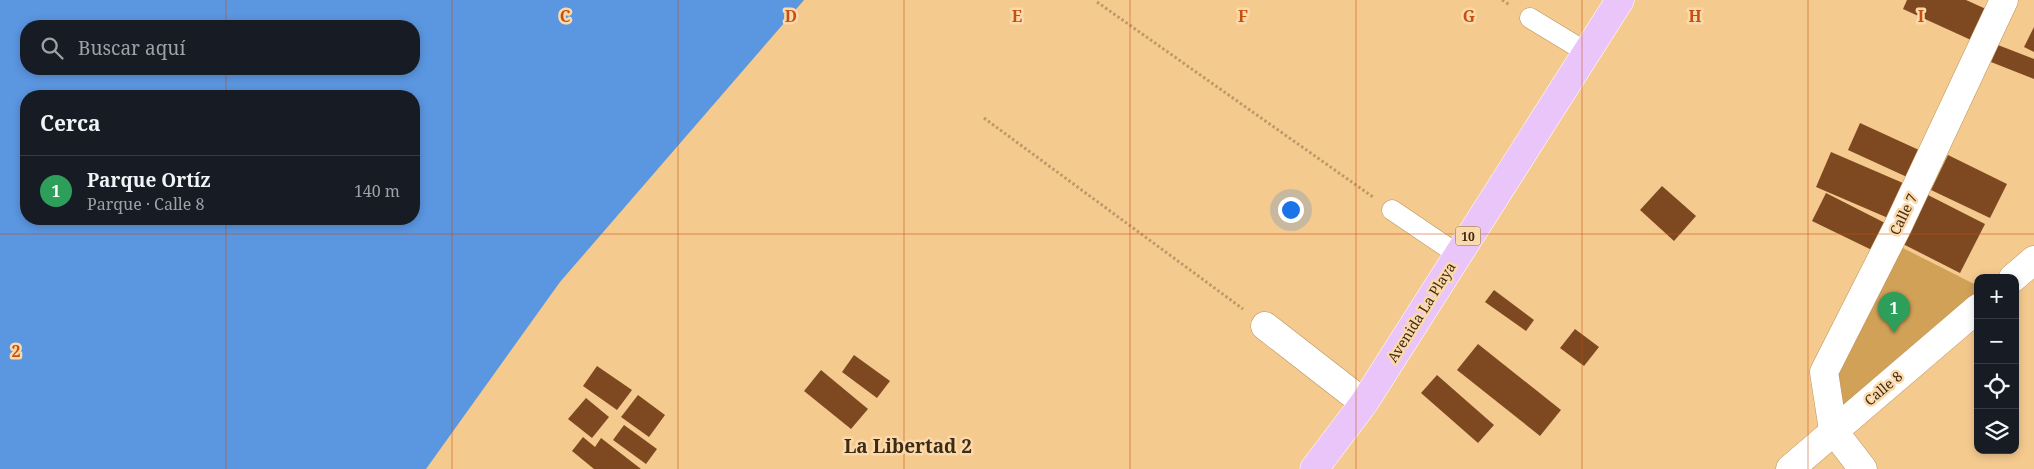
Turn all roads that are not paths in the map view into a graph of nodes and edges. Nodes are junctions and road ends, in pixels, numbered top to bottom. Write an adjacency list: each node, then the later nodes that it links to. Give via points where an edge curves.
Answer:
1 (1620, 0): 4 (main road, Avenida La Playa / 10)
2 (2004, 0): 12 (street, Calle 7, via 1897,228 1824,372)
3 (1530, 18): 4 (street)
4 (1586, 52): 6 (main road, Avenida La Playa / 10)
5 (1392, 210): 6 (street)
6 (1457, 254): 11 (main road, Avenida La Playa / 10)
7 (2034, 260): 8 (street)
8 (2018, 274)
9 (1974, 311): 12 (street, Calle 8)
10 (1265, 326): 11 (street)
11 (1364, 403): 13 (main road, Avenida La Playa / 10)
12 (1833, 430): 14 (street, Calle 8); 15 (street)
13 (1314, 469)
14 (1790, 469)
15 (1863, 469)

